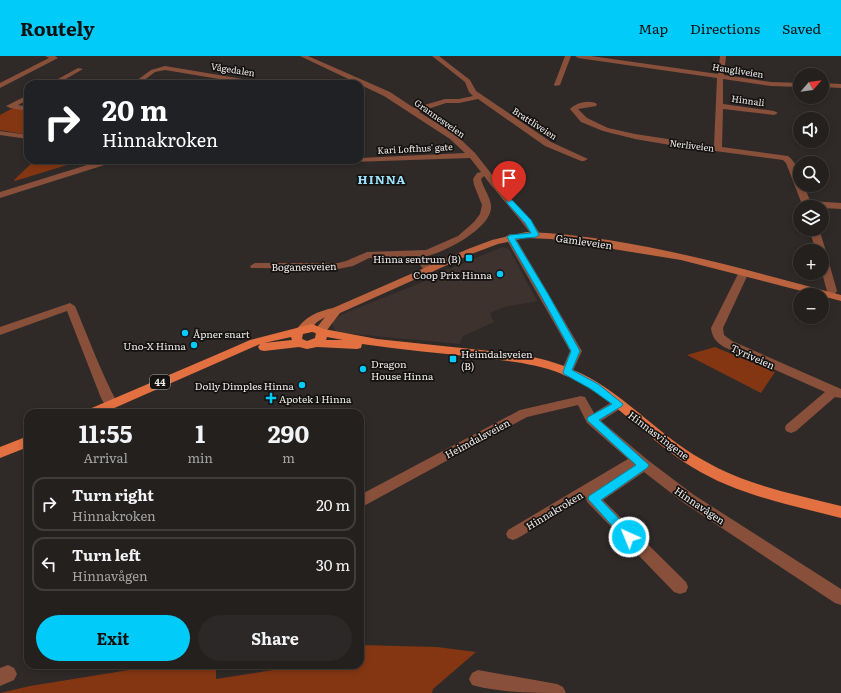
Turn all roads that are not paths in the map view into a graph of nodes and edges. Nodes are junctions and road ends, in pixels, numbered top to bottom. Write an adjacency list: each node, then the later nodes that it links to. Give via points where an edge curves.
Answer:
1 (48, 56): 16 (street, via 54,58)
2 (303, 56): 12 (street, Grannesveien)
3 (435, 56): 19 (street, Brattliveien, via 468,81 473,92)
4 (568, 56): 14 (street)
5 (578, 56): 8 (street, Haugliveien)
6 (723, 56): 8 (street, Hinnali)
7 (80, 69): 9 (street)
8 (720, 77): 15 (street, Haugliveien); 22 (street, Hinnali)
9 (59, 80)
10 (141, 80): 11 (street, Vågedalen, via 153,71 165,68)
11 (237, 80)
12 (356, 80)
13 (364, 84): 24 (street, Grannesveien, via 387,94)
14 (557, 85)
15 (793, 85)
16 (0, 86)
17 (829, 86): 18 (street)
18 (841, 86)
19 (479, 97): 24 (street, via 445,101); 31 (street, Brattliveien, via 548,144)
20 (24, 99): 23 (street, via 10,106)
21 (593, 104): 28 (street, Nerliveien, via 577,106 574,112 579,118 596,127 627,136)
22 (719, 106): 25 (street, Hinnali); 28 (street, Hinnali)
23 (24, 108)
24 (413, 111): 29 (street, Grannesveien, via 453,137)
25 (774, 113)
26 (0, 133): 27 (street)
27 (24, 136)
28 (718, 148): 35 (street, Nerliveien, via 785,158 790,162)
29 (472, 155): 30 (street, Kari Lofthus' gate); 33 (street, Grannesveien)
30 (364, 160)
31 (584, 160)
32 (98, 164): 34 (street)
33 (487, 173): 38 (street, Grannesveien); 40 (street, Boganesveien, via 477,179 487,205 485,214 477,224 454,242)
34 (0, 195)
35 (805, 200)
36 (829, 206): 37 (street)
37 (841, 206)
38 (536, 235): 39 (street, Gamleveien); 43 (street, Gamleveien, via 626,247)
39 (510, 237): 42 (street, Gamleveien, via 471,250); 52 (street, via 576,351)
40 (422, 253): 41 (street, Boganesveien, via 367,255 349,264 338,266); 42 (street, via 422,260)
41 (255, 266)
42 (429, 270): 48 (street, Gamleveien)
43 (744, 272): 45 (street, Gamleveien); 53 (street, Tyriveien, via 717,328 718,340)
44 (829, 280): 46 (street, via 832,291)
45 (803, 288)
46 (829, 295): 47 (street, Gamleveien)
47 (841, 298)
48 (336, 311): 50 (street, Gamleveien, via 313,319); 51 (street, Gamleveien)
49 (0, 331): 54 (street, via 70,306 96,373)
50 (300, 335): 51 (main road, 44, via 312,328); 51 (main road, 44, via 309,345); 54 (main road, 44, via 275,345 229,354)
51 (319, 335): 52 (main road, Hinnasvingene / 44, via 369,346 386,344 518,358)
52 (567, 372): 55 (main road, Hinnasvingene / 44, via 595,386)
53 (837, 392): 58 (street, Tyriveien)
54 (112, 404): 56 (main road, 44)
55 (619, 404): 57 (street); 63 (main road, Hinnasvingene / 44, via 678,450 719,475 764,492)
56 (100, 409)
57 (592, 420): 61 (street, Hinnavågen); 62 (street, Heimdalsveien, via 581,400 524,413)
58 (792, 428)
59 (24, 443): 60 (main road)
60 (0, 453)
61 (640, 462): 64 (street, Hinnakroken); 65 (street, Hinnakroken, via 593,499); 66 (street, Hinnavågen, via 689,499)
62 (364, 500)
63 (841, 512)
64 (513, 534)
65 (680, 587)
66 (841, 598)
67 (478, 679): 68 (street)
68 (557, 693)

